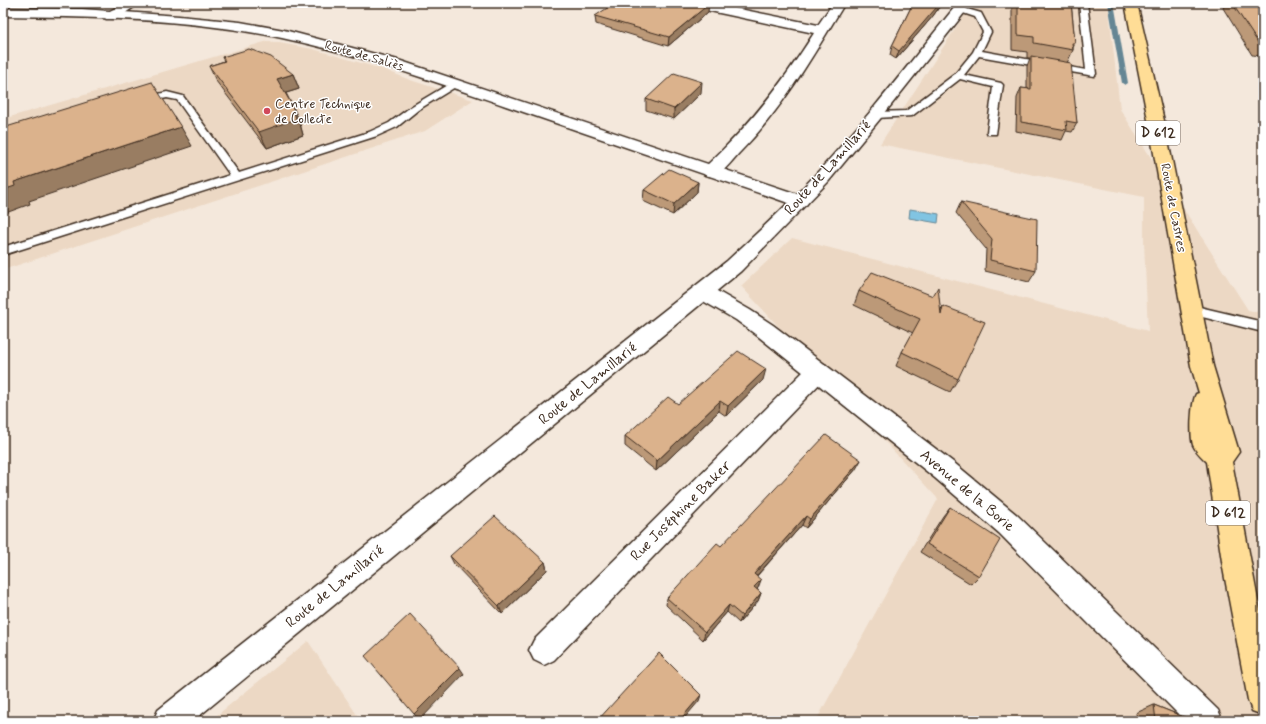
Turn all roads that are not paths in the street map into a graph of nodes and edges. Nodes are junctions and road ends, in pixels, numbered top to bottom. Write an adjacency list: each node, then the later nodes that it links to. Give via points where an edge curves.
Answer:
1 (134, 3): 8 (street)
2 (691, 3): 9 (street)
3 (839, 3): 9 (street)
4 (1082, 3): 10 (lane, via 1091,74)
5 (1130, 3): 21 (main road, Route de Castres / D 612, via 1154,110)
6 (961, 6): 10 (lane, via 978,15 987,32); 14 (street, Route de Lamillarié)
7 (3, 12): 8 (street, Route de Saliès)
8 (111, 16): 12 (street, Route de Saliès, via 227,25 284,34 386,61)
9 (821, 30): 16 (street, via 810,51 760,121)
10 (977, 53): 11 (lane)
11 (958, 76): 14 (lane, via 908,114); 15 (lane, via 998,85)
12 (454, 84): 16 (street, Route de Saliès); 17 (lane, via 393,125 373,134)
13 (135, 103): 17 (lane, via 165,94 173,94 180,98)
14 (876, 115): 18 (street, Route de Lamillarié)
15 (992, 132)
16 (711, 171): 18 (street, Route de Saliès)
17 (237, 177): 19 (lane)
18 (800, 201): 20 (street, Route de Lamillarié, via 734,266)
19 (3, 251)
20 (703, 292): 23 (street, Avenue de la Borie, via 760,327); 28 (street, Route de Lamillarié)
21 (1191, 310): 22 (lane); 24 (main road, Route de Castres / D 612, via 1202,366 1205,444 1219,458)
22 (1263, 327)
23 (818, 371): 26 (street, Rue Joséphine Baker); 29 (street, Avenue de la Borie, via 1008,524)
24 (1237, 568): 25 (street); 27 (main road, Route de Castres / D 612)
25 (1263, 640)
26 (544, 650)
27 (1263, 700)
28 (169, 721)
29 (1207, 721)

